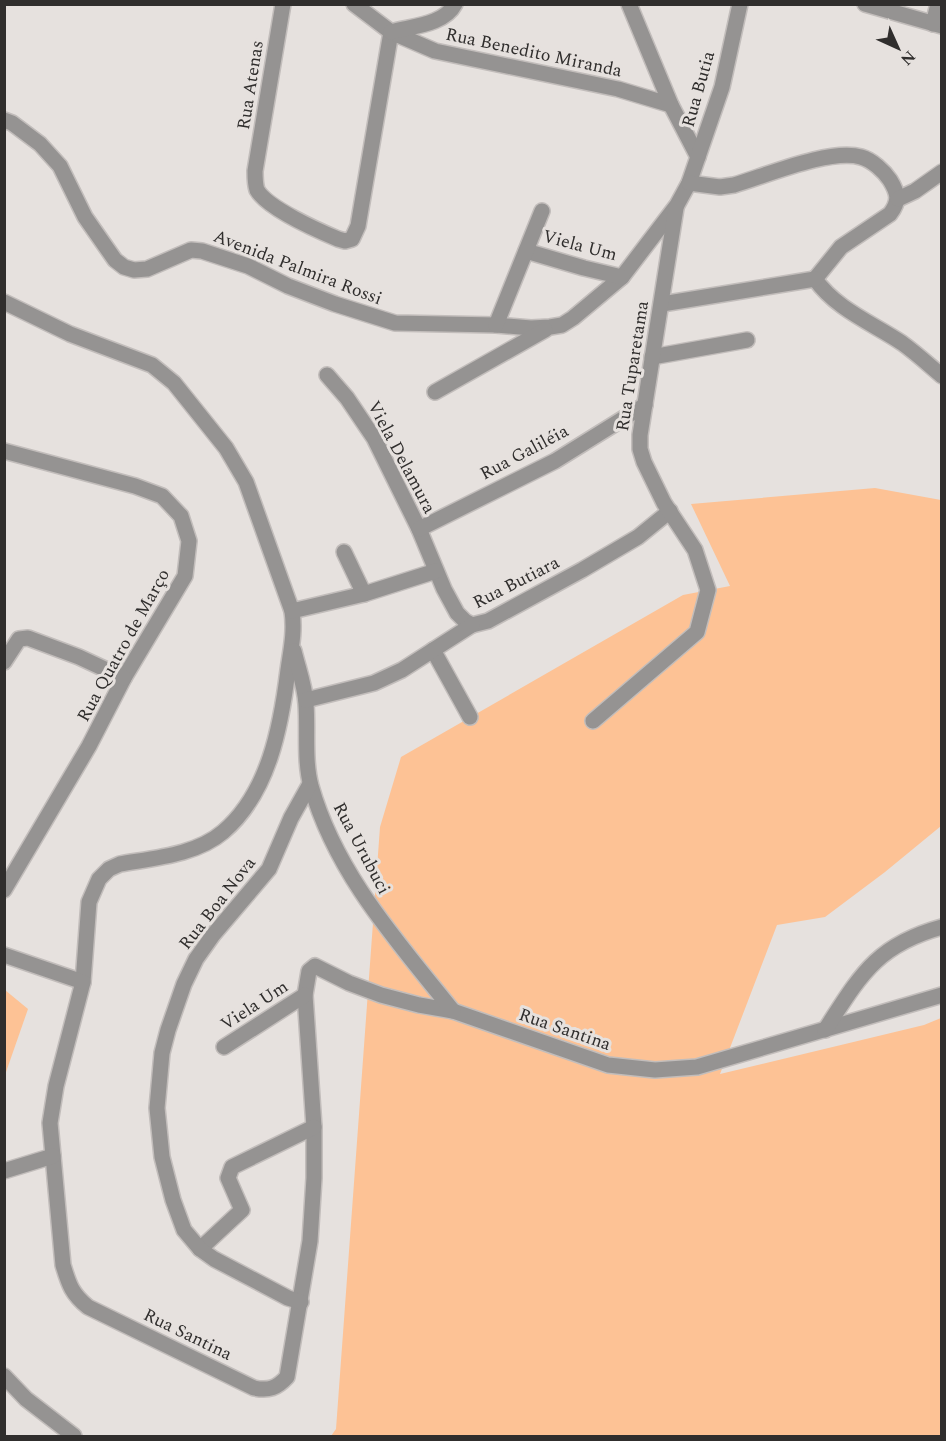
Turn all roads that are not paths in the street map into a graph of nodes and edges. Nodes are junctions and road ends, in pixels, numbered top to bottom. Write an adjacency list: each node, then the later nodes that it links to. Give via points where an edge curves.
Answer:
1 (283, 4): 9 (street, Rua Atenas, via 255,171 257,189 286,213 345,241 351,239 358,226)
2 (354, 4): 9 (street, Rua Benedito Miranda)
3 (455, 4): 9 (street, via 442,19)
4 (629, 4): 10 (street)
5 (740, 4): 12 (street, Rua Butia, via 722,87)
6 (865, 4): 8 (street)
7 (938, 4): 8 (street)
8 (937, 25)
9 (391, 32): 10 (street, Rua Benedito Miranda, via 435,51 598,85)
10 (671, 105): 12 (street)
11 (4, 120): 23 (street, Avenida Palmira Rossi, via 40,144 60,166 85,217 124,267 147,269 191,250 202,251 395,323)
12 (698, 157): 14 (street, Rua Butia)
13 (942, 172): 15 (street)
14 (689, 183): 15 (street, via 734,185 816,159 860,156 887,176); 16 (street, Avenida Palmira Rossi)
15 (898, 199): 20 (street, via 890,213 841,247)
16 (677, 205): 19 (street, Avenida Palmira Rossi); 22 (street, Rua Tuparetama)
17 (542, 211): 18 (street)
18 (526, 251): 19 (street, Viela Um); 23 (street)
19 (622, 277): 24 (street, Avenida Palmira Rossi, via 573,318)
20 (815, 279): 22 (street); 28 (street, via 840,305 903,344)
21 (4, 302): 37 (street, via 70,334 153,365 174,383 226,448 246,482)
22 (662, 304): 26 (street, Rua Tuparetama)
23 (496, 325): 24 (street, Avenida Palmira Rossi)
24 (550, 327): 29 (street)
25 (747, 340): 26 (street)
26 (652, 357): 30 (street, Rua Tuparetama)
27 (327, 375): 33 (street, Viela Delamura, via 374,438)
28 (942, 376)
29 (435, 392)
30 (645, 405): 32 (street, Rua Tuparetama, via 640,449); 33 (street, Rua Galiléia, via 555,461)
31 (4, 451): 42 (street, Rua Quatro de Março, via 135,486 162,496 181,516 189,542 185,576)
32 (670, 511): 38 (street, Rua Butiara, via 638,537 582,570 488,621); 45 (street, Rua Tuparetama, via 695,550 708,590 697,632)
33 (419, 529): 35 (street, Rua Butiara)
34 (344, 552): 36 (street)
35 (436, 571): 36 (street); 38 (street, Rua Butiara, via 457,613)
36 (364, 594): 37 (street)
37 (292, 611): 39 (street)
38 (472, 625): 40 (street)
39 (292, 642): 43 (street, Rua Urubuci); 50 (street, via 278,732 266,769 248,804 223,832 197,848 120,864 104,874 89,902)
40 (433, 650): 43 (street, via 374,683); 44 (street)
41 (4, 662): 42 (street, via 20,639 28,638)
42 (124, 678): 47 (street, Rua Quatro de Março, via 89,746)
43 (306, 700): 46 (street, Rua Urubuci)
44 (470, 717)
45 (593, 721)
46 (310, 784): 53 (street, Rua Urubuci, via 326,829 363,897); 59 (street, Rua Boa Nova, via 269,869 196,959 168,1030 157,1108 162,1157 184,1230)
47 (4, 890)
48 (942, 927): 54 (street, via 913,936 884,952 864,972)
49 (4, 955): 50 (street)
50 (83, 982): 57 (street, Rua Santina, via 50,1123)
51 (306, 994): 53 (street, Rua Santina, via 314,973 381,995); 55 (street, Viela Um); 56 (street, Rua Santina)
52 (942, 995): 54 (street, Rua Santina)
53 (453, 1011): 54 (street, Rua Santina, via 608,1065 654,1070 697,1067)
54 (825, 1030)
55 (224, 1047)
56 (314, 1127): 59 (street, via 232,1167 228,1178 242,1210); 60 (street, Rua Santina, via 310,1240)
57 (53, 1156): 58 (street); 60 (street, Rua Santina, via 63,1265 76,1297 88,1307 242,1383 270,1390 287,1377)
58 (4, 1171)
59 (200, 1249): 60 (street, Rua Boa Nova)
60 (301, 1302)
61 (4, 1376): 62 (street, via 26,1400)
62 (74, 1437)

